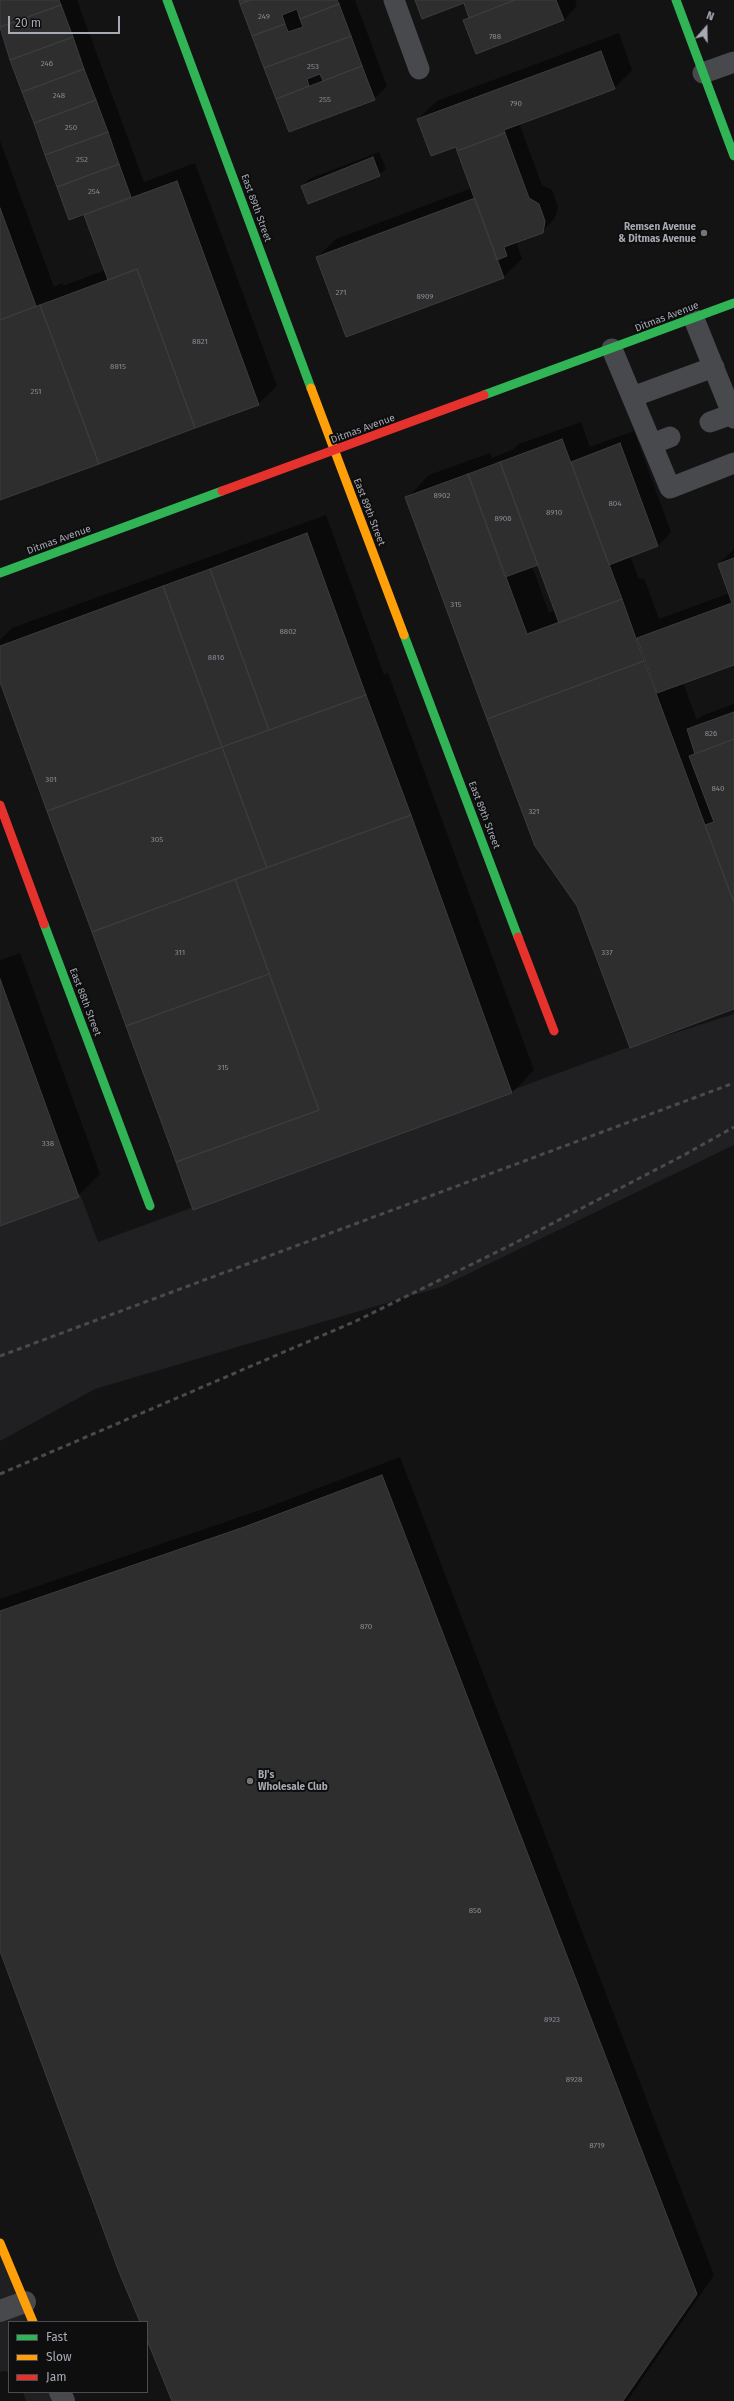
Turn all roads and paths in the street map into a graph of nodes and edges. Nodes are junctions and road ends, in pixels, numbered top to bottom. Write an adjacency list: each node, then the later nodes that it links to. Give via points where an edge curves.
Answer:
1 (167, 0): 15 (street, East 89th Street)
2 (394, 0): 5 (lane)
3 (676, 0): 6 (street)
4 (734, 62): 6 (lane)
5 (419, 69)
6 (703, 73): 7 (street)
7 (734, 156)
8 (734, 304): 9 (street, Ditmas Avenue)
9 (694, 319): 10 (street, Ditmas Avenue); 11 (lane)
10 (612, 349): 12 (lane); 15 (street, Ditmas Avenue)
11 (714, 367): 12 (lane); 13 (lane)
12 (632, 397): 16 (lane, via 661,440 670,488)
13 (733, 416): 14 (lane)
14 (710, 422)
15 (335, 451): 17 (street, Ditmas Avenue); 19 (street, East 89th Street)
16 (734, 463)
17 (0, 574)
18 (0, 806): 20 (street, East 88th Street)
19 (554, 1030)
20 (150, 1206)
21 (0, 2243): 23 (street)
22 (0, 2311): 23 (street)
23 (29, 2312)

